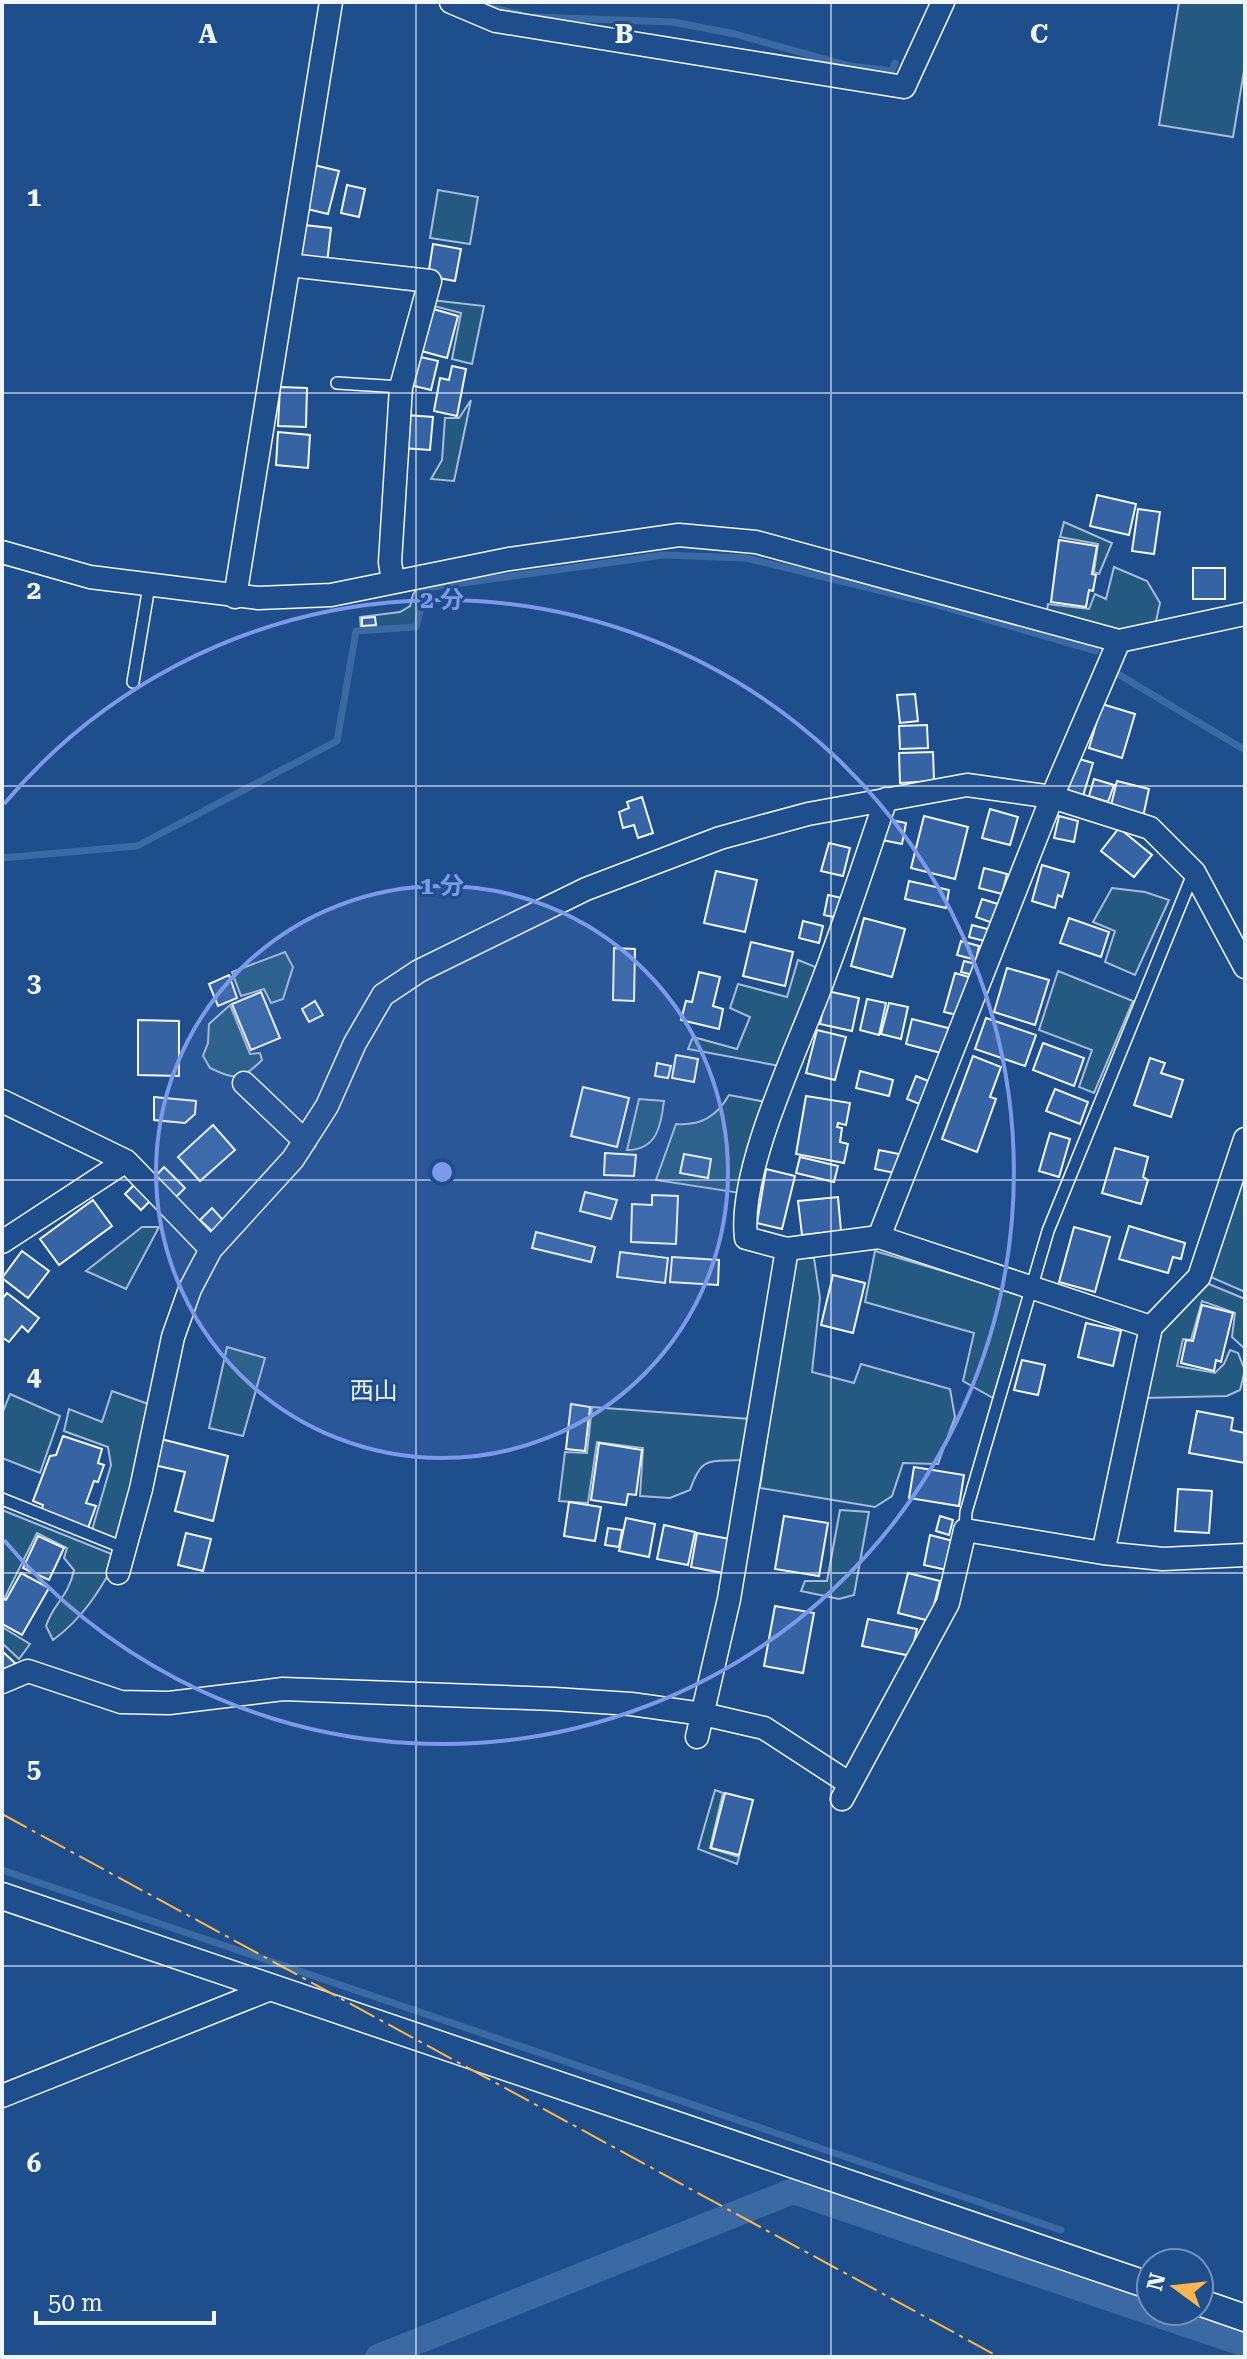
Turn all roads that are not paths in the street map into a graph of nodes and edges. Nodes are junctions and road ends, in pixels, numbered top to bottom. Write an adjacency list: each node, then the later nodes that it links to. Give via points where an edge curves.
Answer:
1 (331, 2): 4 (street)
2 (451, 2): 3 (street, via 496,21 904,87)
3 (943, 2)
4 (289, 265): 6 (street, via 430,281); 10 (street)
5 (337, 383): 6 (lane)
6 (401, 387): 8 (street)
7 (2, 552): 9 (street, via 90,577)
8 (393, 581): 10 (street, via 331,595); 12 (street, via 679,535 756,542)
9 (149, 586): 10 (street); 13 (lane)
10 (235, 597)
11 (1245, 614): 12 (street)
12 (1119, 641): 14 (street)
13 (133, 682)
14 (1052, 797): 15 (street, via 967,785); 16 (street, via 1150,828); 23 (street)
15 (886, 799): 21 (street, via 720,838 586,889 419,971 383,995); 26 (street, via 761,1143 744,1219 746,1238)
16 (1194, 872): 17 (street); 27 (lane)
17 (1245, 967)
18 (244, 1083): 21 (street)
19 (2, 1101): 22 (street)
20 (1245, 1139): 28 (street, via 1199,1277)
21 (305, 1141): 25 (street)
22 (126, 1161): 24 (street); 25 (street)
23 (879, 1237): 26 (street); 27 (street)
24 (2, 1242)
25 (211, 1249): 31 (street, via 173,1337)
26 (787, 1249): 36 (street, via 729,1599)
27 (1030, 1287): 28 (street); 30 (lane)
28 (1151, 1327): 32 (street)
29 (2, 1499): 31 (lane)
30 (965, 1530): 32 (street); 36 (street, via 948,1603 846,1791 764,1728)
31 (124, 1548): 34 (street)
32 (1103, 1553): 33 (street, via 1163,1559)
33 (1245, 1555)
34 (118, 1573)
35 (2, 1682): 36 (street, via 28,1671 121,1702 169,1703 283,1689 554,1699)
36 (703, 1714): 37 (street)
37 (697, 1737)
38 (2, 1896): 39 (street)
39 (273, 1988): 40 (street); 41 (street)
40 (2, 2096)
41 (1135, 2281)
42 (1215, 2308): 43 (street)
43 (1245, 2318)

